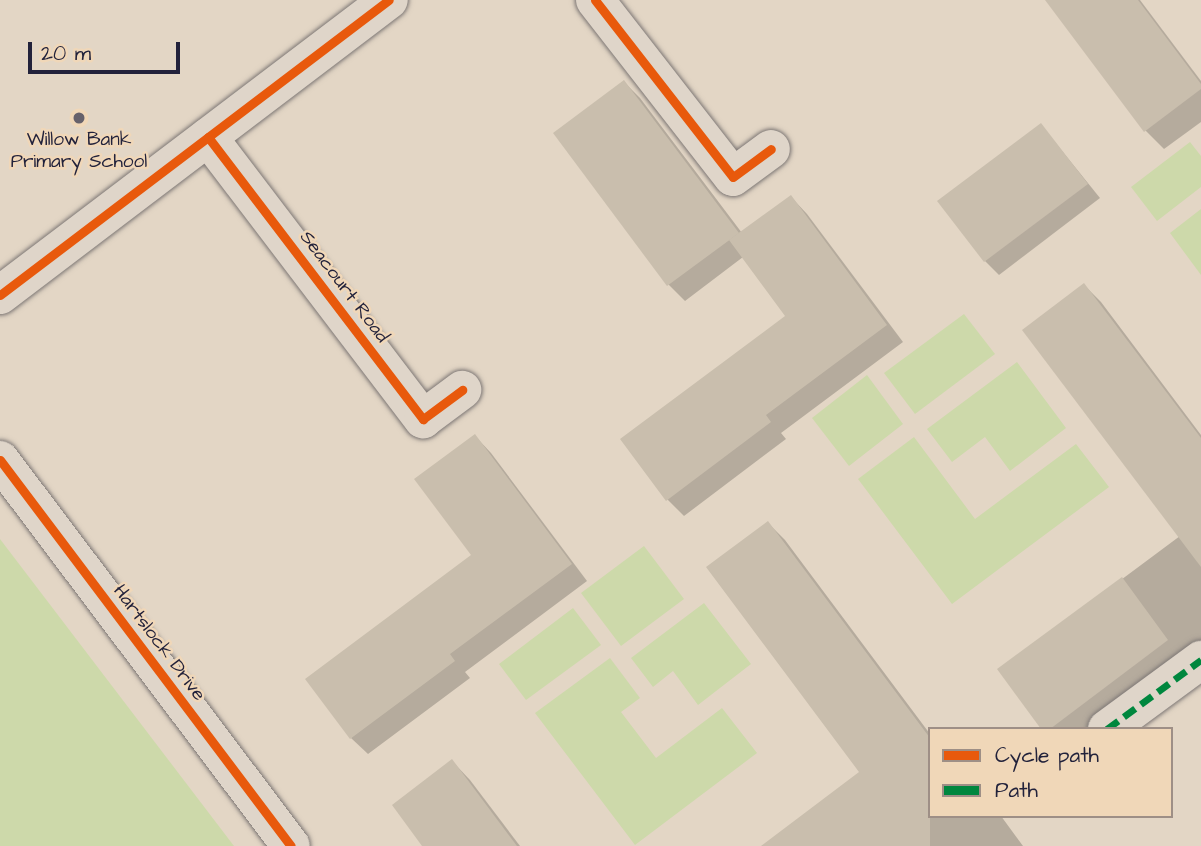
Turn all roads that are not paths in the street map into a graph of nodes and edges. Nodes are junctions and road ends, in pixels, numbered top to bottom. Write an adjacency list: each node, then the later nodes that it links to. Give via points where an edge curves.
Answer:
1 (389, 0): 3 (street)
2 (596, 0): 4 (street, via 733,177)
3 (208, 137): 5 (street); 6 (street, Seacourt Road, via 423,419)
4 (771, 149)
5 (0, 295)
6 (462, 390)
7 (0, 460): 10 (street, Hartslock Drive)
8 (1201, 660): 9 (street)
9 (1110, 727)
10 (291, 846)

